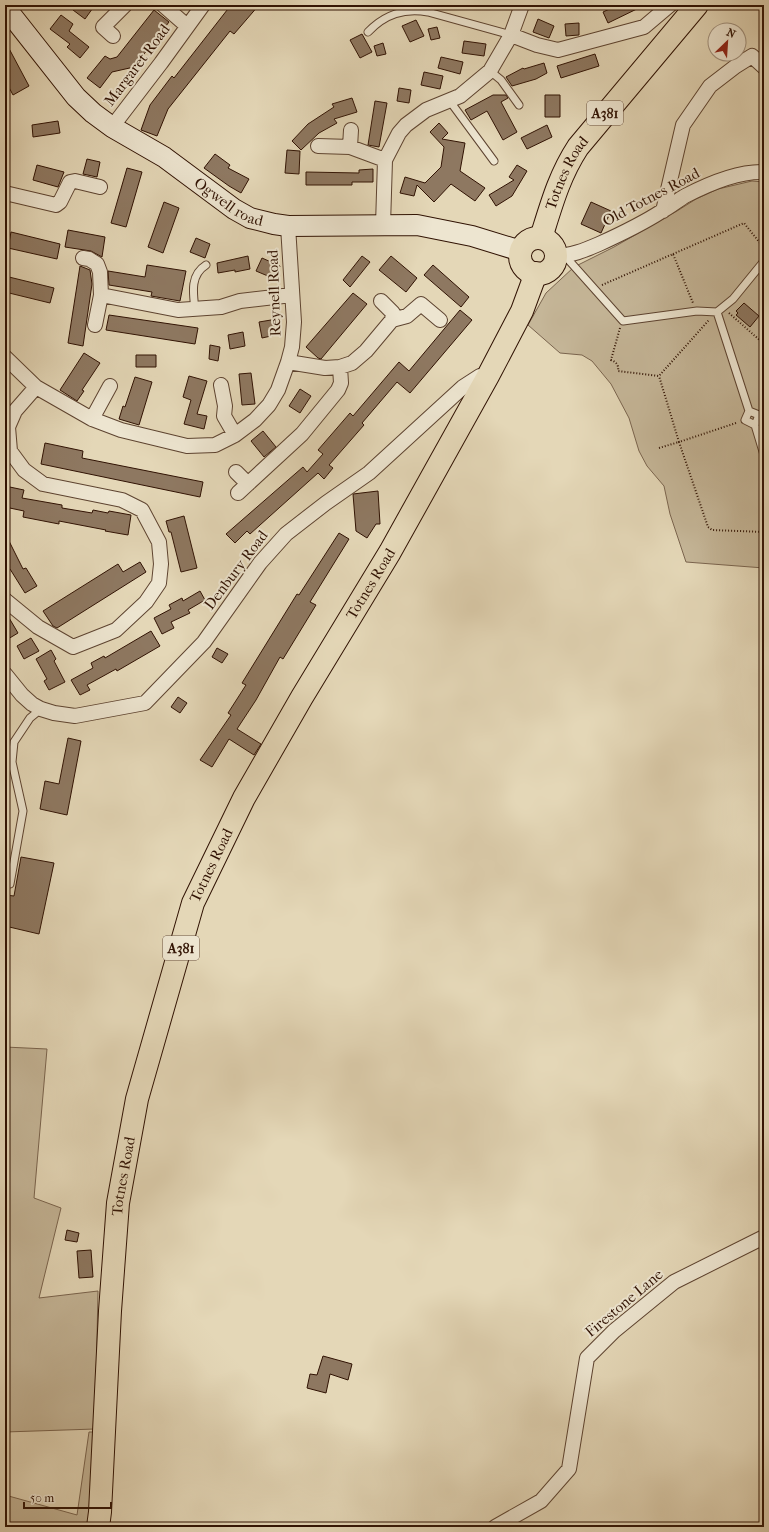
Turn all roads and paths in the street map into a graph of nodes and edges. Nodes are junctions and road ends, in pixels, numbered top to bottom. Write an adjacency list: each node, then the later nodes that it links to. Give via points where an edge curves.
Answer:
1 (125, 5): 11 (street, via 103,27)
2 (163, 5): 8 (street)
3 (203, 5): 8 (street, Margaret Road)
4 (522, 5): 10 (street)
5 (670, 5): 10 (street, via 644,27 558,50)
6 (697, 5): 28 (main road, Totnes Road / A381, via 578,147 563,172)
7 (5, 7): 16 (street, Ogwell road, via 76,97)
8 (187, 26): 16 (street, Margaret Road)
9 (368, 32): 10 (lane, via 385,17 414,10)
10 (511, 35): 13 (street)
11 (114, 36)
12 (764, 67): 25 (street, via 752,56 710,86 683,125)
13 (490, 71): 14 (street, via 465,92); 15 (lane, via 501,80)
14 (449, 100): 20 (street, via 426,110 406,125); 21 (lane)
15 (519, 105)
16 (112, 126): 27 (street, Ogwell road, via 164,157 234,209 250,218)
17 (351, 130): 19 (street)
18 (318, 146): 19 (street)
19 (350, 147): 20 (street)
20 (385, 160): 26 (street)
21 (494, 161)
22 (764, 172): 25 (street, Old Totnes Road, via 718,181 684,197)
23 (100, 187): 24 (street, via 70,182 56,205)
24 (5, 193)
25 (663, 211): 32 (street, Old Totnes Road, via 590,248)
26 (384, 225): 27 (street, Ogwell road); 30 (street, Ogwell road, via 417,225 472,236)
27 (288, 226): 39 (street, Reynell Road)
28 (541, 238): 30 (main road, via 528,241); 32 (main road, via 550,243)
29 (764, 248): 31 (path, via 744,222)
30 (521, 251): 36 (main road, via 524,266)
31 (673, 254): 37 (path); 42 (path)
32 (560, 256): 36 (main road, via 548,270); 37 (lane)
33 (83, 258): 38 (street, via 97,264)
34 (764, 261): 43 (lane, via 733,299)
35 (206, 265): 41 (lane, via 199,269 194,281)
36 (536, 273): 52 (main road, Totnes Road / A381, via 522,311)
37 (594, 288): 46 (lane)
38 (101, 295): 41 (street, via 178,310); 47 (street)
39 (292, 295): 41 (street); 50 (street, Reynell Road, via 294,322)
40 (381, 301): 44 (street, via 393,314)
41 (194, 309)
42 (697, 311): 43 (lane); 46 (lane)
43 (717, 312): 48 (path, via 726,311); 53 (path); 57 (lane)
44 (392, 320): 45 (street, via 407,316 421,304); 51 (street, via 366,351 352,363)
45 (440, 320)
46 (623, 321): 53 (path, via 611,360 616,363 618,371)
47 (95, 326)
48 (764, 344)
49 (5, 357): 56 (street, Reynell Road)
50 (288, 362): 51 (street, via 325,368); 62 (street, Reynell Road, via 278,390 269,405)
51 (340, 367): 66 (street, via 341,383 338,390 302,434 243,489)
52 (488, 376): 70 (street, Denbury Road, via 480,376 463,387 369,473 286,534 260,563 204,642 145,703 75,716); 73 (main road, Totnes Road / A381, via 390,552 244,798 193,903 137,1098 118,1203)
53 (659, 376): 63 (path)
54 (221, 385): 62 (street, via 224,416)
55 (110, 386): 59 (street)
56 (36, 388): 59 (street, Reynell Road); 68 (street, via 15,411 8,427 10,451 24,470 43,484 122,500 142,510 159,542 159,584 146,602 116,630 72,647 38,626)
57 (749, 411): 58 (lane); 60 (lane)
58 (762, 415): 61 (lane)
59 (92, 419): 62 (street, Reynell Road, via 121,430 187,446 215,445)
60 (745, 420): 61 (lane); 63 (path)
61 (755, 425): 65 (lane)
62 (235, 435)
63 (679, 442): 64 (path); 67 (path, via 708,527 712,530)
64 (658, 448)
65 (764, 455)
66 (236, 472)
67 (764, 532)
68 (5, 600)
69 (5, 674): 70 (street, Denbury Road, via 22,695)
70 (41, 709): 71 (lane, via 30,718 14,742 12,762 23,811)
71 (10, 884)
72 (764, 1237): 74 (street, Firestone Lane, via 674,1282 614,1331 587,1358 569,1469 541,1501)
73 (98, 1527)
74 (495, 1527)

